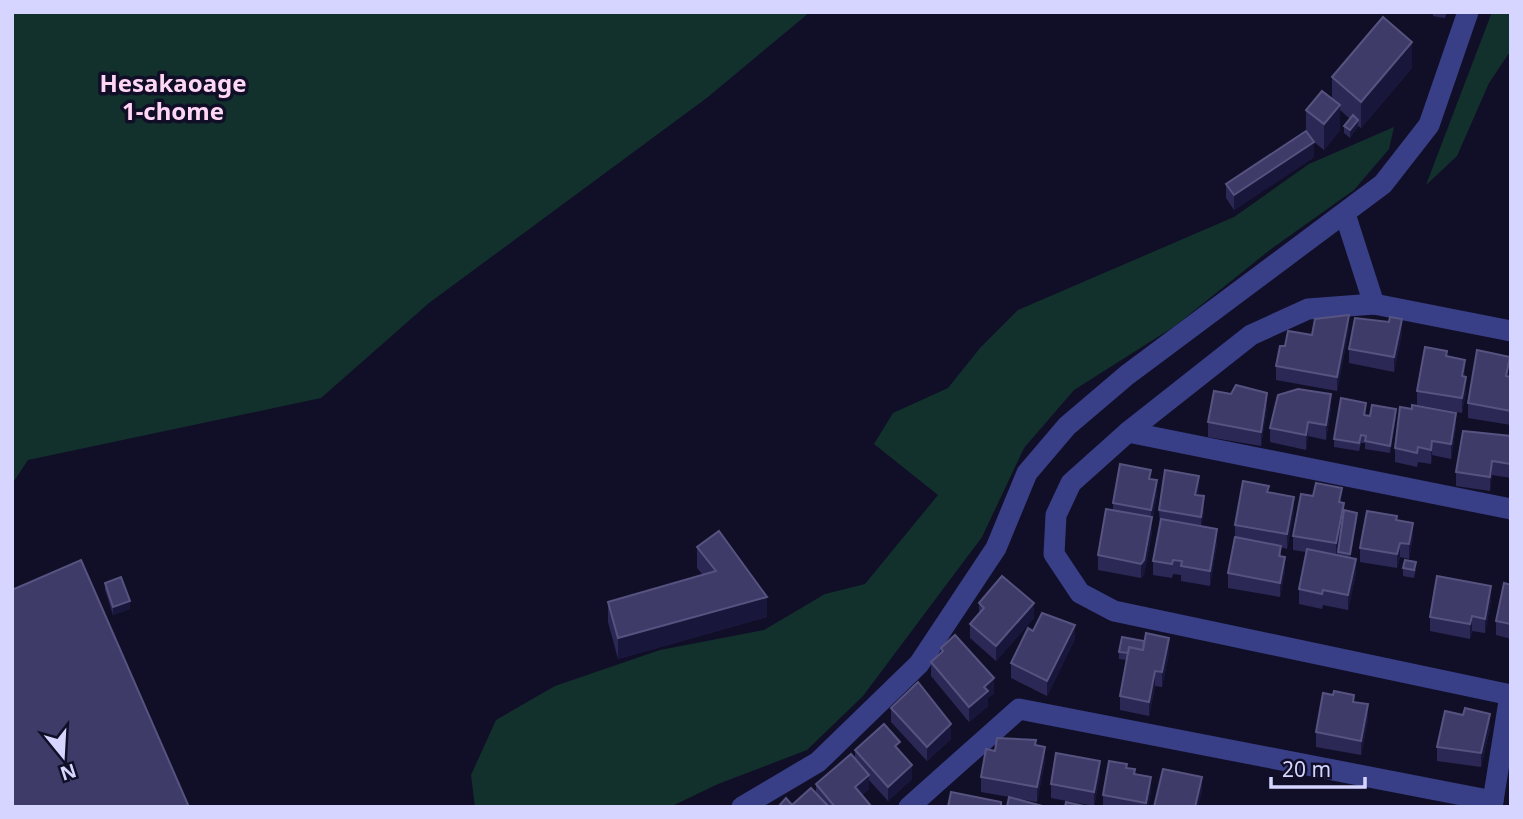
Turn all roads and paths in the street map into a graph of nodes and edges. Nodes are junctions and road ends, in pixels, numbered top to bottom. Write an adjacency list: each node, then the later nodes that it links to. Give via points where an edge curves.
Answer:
1 (1468, 12): 2 (street, via 1429,125 1383,184)
2 (1345, 214): 3 (street); 9 (street, via 1127,375 1066,426 1027,473 996,548 919,664 818,762)
3 (1374, 304): 4 (street); 5 (street, via 1308,309 1251,335)
4 (1511, 331)
5 (1128, 432): 6 (street); 7 (street, via 1071,483 1056,515 1054,554 1080,593 1114,611)
6 (1511, 509)
7 (1510, 695): 8 (street)
8 (1493, 804): 10 (street, via 1019,709)
9 (742, 807)
10 (908, 807)

